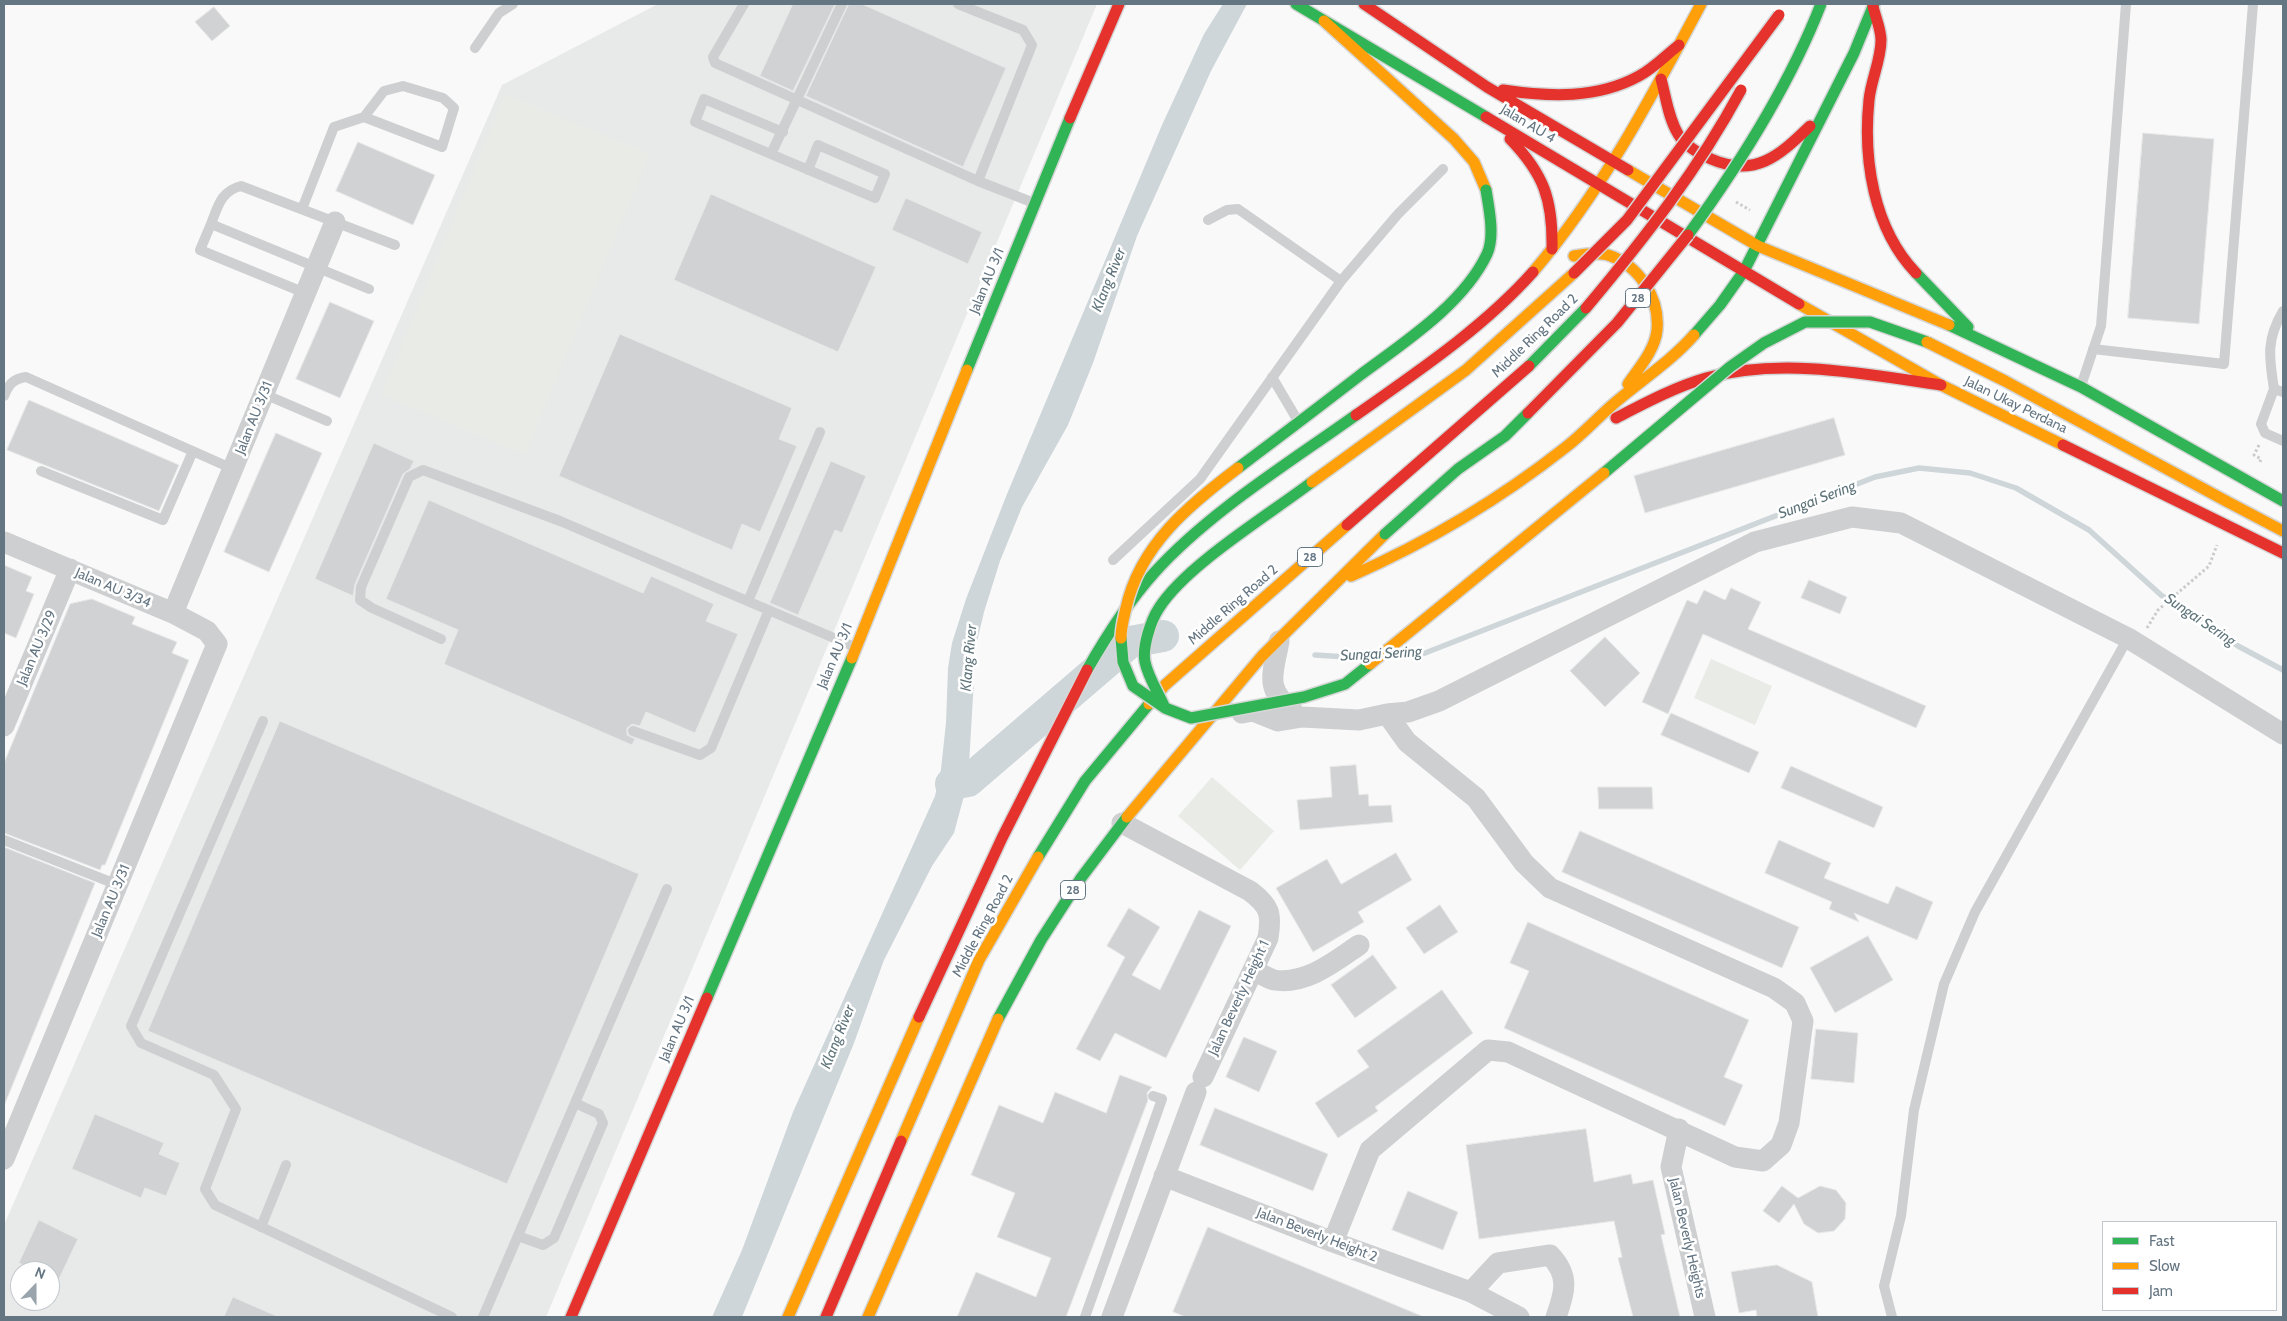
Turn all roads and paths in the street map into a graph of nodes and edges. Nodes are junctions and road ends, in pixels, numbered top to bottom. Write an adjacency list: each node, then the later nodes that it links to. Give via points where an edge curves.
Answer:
1 (513, 4): 17 (lane, via 499,13)
2 (744, 4): 20 (lane, via 713,57 715,63)
3 (842, 4): 20 (lane)
4 (958, 4): 29 (lane, via 1023,30 1032,45)
5 (1120, 4): 31 (main road, Jalan AU 3/1)
6 (1296, 4): 15 (main road, Jalan AU 4)
7 (1701, 4): 16 (main road)
8 (1784, 4): 14 (main road, Middle Ring Road 2 / 28)
9 (1821, 4): 72 (main road, 28, bridge, via 1811,30 1753,139 1708,209 1660,272 1617,323 1505,436 1458,469 1385,534)
10 (2126, 4): 47 (lane, via 2101,326)
11 (2254, 4): 47 (lane, via 2224,364)
12 (1370, 5): 19 (main road, Jalan AU 4)
13 (1873, 5): 21 (main road, via 1854,53); 46 (main road, via 1881,39 1869,100 1868,150 1874,197 1890,234 1913,270)
14 (1779, 16): 81 (main road, bridge, via 1627,220 1562,284 1466,370 1213,555 1180,583 1159,607 1149,627 1145,662); 109 (main road, Middle Ring Road 2 / 28, bridge, via 1708,150 1639,246 1586,308 1535,361 1165,685 1085,781 979,960)
15 (1324, 21): 23 (main road, Jalan AU 4); 81 (main road, bridge, via 1474,162 1486,190 1491,216 1488,252 1472,279 1449,305 1205,493 1169,527 1146,557 1131,586 1120,631 1123,662 1133,686)
16 (1679, 45): 18 (main road); 19 (main road, via 1640,76 1600,93 1570,97 1538,96)
17 (475, 48)
18 (1661, 79): 21 (main road, via 1673,122 1682,140 1722,166 1744,168 1768,162 1791,145); 26 (main road)
19 (1487, 87): 26 (main road, Jalan AU 4)
20 (798, 101): 24 (lane); 29 (lane)
21 (1823, 113): 37 (main road)
22 (364, 117): 22 (lane, via 442,147 454,108 443,98 403,86 384,91); 32 (lane, via 334,127)
23 (1487, 117): 30 (main road, Jalan AU 4); 38 (main road, via 1516,145 1547,188 1554,221)
24 (783, 132): 25 (lane); 25 (lane, via 704,99 695,122)
25 (771, 154): 28 (lane)
26 (1615, 162): 30 (main road); 37 (main road, Jalan AU 4)
27 (1443, 169): 42 (lane, via 1398,214)
28 (808, 170): 28 (lane, via 875,198 885,174 818,145)
29 (978, 181): 31 (lane)
30 (1601, 184): 38 (main road); 40 (main road, Jalan AU 4)
31 (1034, 203): 80 (main road, Jalan AU 3/1)
32 (302, 210): 34 (lane); 35 (lane, via 241,186 229,189 221,199)
33 (1208, 220): 42 (lane, via 1227,210 1238,209)
34 (335, 222): 36 (lane); 39 (street, Jalan AU 3/31)
35 (211, 224): 39 (lane); 44 (lane, via 200,250)
36 (394, 245)
37 (1758, 246): 40 (main road); 46 (main road, via 1874,292)
38 (1552, 249): 41 (main road)
39 (316, 267): 43 (lane); 44 (street, Jalan AU 3/31)
40 (1744, 271): 49 (main road, Jalan Ukay Perdana); 54 (main road, via 1734,288 1671,359)
41 (1529, 276): 54 (main road, via 1584,252 1610,255 1641,275 1655,303 1657,331 1653,346); 58 (main road, via 1437,356)
42 (1341, 281): 48 (lane)
43 (369, 289)
44 (305, 293): 52 (street, Jalan AU 3/31)
45 (2283, 311): 51 (lane, via 2269,344)
46 (1981, 340): 50 (main road)
47 (2093, 349): 50 (lane)
48 (1272, 377): 58 (lane); 70 (lane, via 1200,479)
49 (1941, 385): 60 (main road, via 1824,369 1720,375 1658,396); 66 (main road, Jalan Ukay Perdana)
50 (2081, 387): 65 (main road)
51 (2279, 390): 57 (lane, via 2261,424)
52 (264, 394): 55 (lane); 63 (street, Jalan AU 3/31)
53 (4, 396): 61 (lane, via 8,385 26,376)
54 (1618, 400): 60 (main road)
55 (327, 420)
56 (820, 432): 73 (lane)
57 (2265, 433): 59 (lane); 62 (path, via 2254,455 2261,459)
58 (1308, 439): 108 (main road, bridge, via 1150,576 1100,643 1016,807)
59 (2283, 441)
60 (1568, 444): 72 (main road, via 1506,492 1457,523 1391,559)
61 (193, 451): 63 (lane); 64 (lane, via 163,520)
62 (2260, 462)
63 (233, 469): 75 (street, Jalan AU 3/31)
64 (41, 471)
65 (2283, 501)
66 (2225, 523): 69 (main road, Jalan Ukay Perdana); 78 (path, via 2209,566 2158,610)
67 (2283, 531): 81 (main road, bridge, via 2005,381 1916,337 1870,322 1805,322 1764,343 1730,367 1534,532 1345,684 1304,697 1191,718)
68 (4, 542): 71 (street, Jalan AU 3/34)
69 (2283, 553)
70 (1112, 560)
71 (70, 570): 75 (street, Jalan AU 3/34); 85 (street, Jalan AU 3/29)
72 (1340, 581): 77 (main road, 28)
73 (748, 601): 74 (lane); 76 (lane, via 560,521 423,470 409,477 361,587 360,600)
74 (770, 610): 80 (lane); 87 (lane, via 711,748 700,755)
75 (173, 613): 79 (street, Jalan AU 3/34, via 207,631)
76 (441, 639)
77 (1279, 641): 83 (street, via 1273,691); 86 (main road, 28)
78 (2133, 641): 82 (street, via 1901,523 1852,517 1755,542 1438,701 1408,712); 88 (street); 116 (lane, via 1974,912 1944,984 1914,1110 1901,1216 1884,1286)
79 (217, 644): 91 (street, Jalan AU 3/31)
80 (856, 648): 107 (main road, Jalan AU 3/1)
81 (1165, 708)
82 (1387, 714): 83 (street, via 1359,720); 97 (street, via 1407,742 1476,798 1524,863 1550,888 1751,977 1795,1003 1803,1021 1789,1123 1781,1145 1763,1161 1735,1157)
83 (1302, 717): 86 (street, via 1278,722 1253,711)
84 (263, 720): 101 (lane, via 131,1026 141,1043 214,1075 236,1110 205,1189 215,1205)
85 (4, 722)
86 (1201, 726): 89 (main road, 28)
87 (633, 731)
88 (2283, 734)
89 (1122, 822): 94 (street, Jalan Beverly Height 1, via 1265,902 1271,919 1268,938); 110 (main road, 28, via 1040,940 1001,1011)
90 (4, 840): 91 (lane)
91 (118, 885): 98 (street, Jalan AU 3/31, via 14,1125)
92 (667, 889): 96 (lane)
93 (1359, 945): 94 (street, via 1302,980 1274,980)
94 (1253, 970): 100 (street, Jalan Beverly Height 1, via 1200,1084)
95 (1154, 1096): 111 (lane, via 1162,1099)
96 (575, 1103): 102 (lane); 102 (lane, via 599,1114 603,1123 554,1238 543,1246)
97 (1679, 1129): 103 (street, via 1508,1052 1488,1050 1370,1150); 115 (street, Jalan Beverly Heights, via 1671,1166)
98 (4, 1159)
99 (286, 1165): 101 (lane)
100 (1164, 1176): 103 (street, Jalan Beverly Height 2); 112 (street, Jalan Beverly Height 1)
101 (261, 1227): 105 (lane)
102 (518, 1236): 106 (lane)
103 (1333, 1242): 104 (street, Jalan Beverly Height 2)
104 (1471, 1292): 113 (street, Jalan Beverly Height 2); 114 (street, via 1498,1262 1550,1255 1561,1266 1565,1283)
105 (452, 1317)
106 (483, 1317)
107 (571, 1317)
108 (788, 1317)
109 (826, 1317)
110 (868, 1317)
111 (1085, 1317)
112 (1112, 1317)
113 (1518, 1317)
114 (1556, 1317)
115 (1705, 1317)
116 (1892, 1317)

